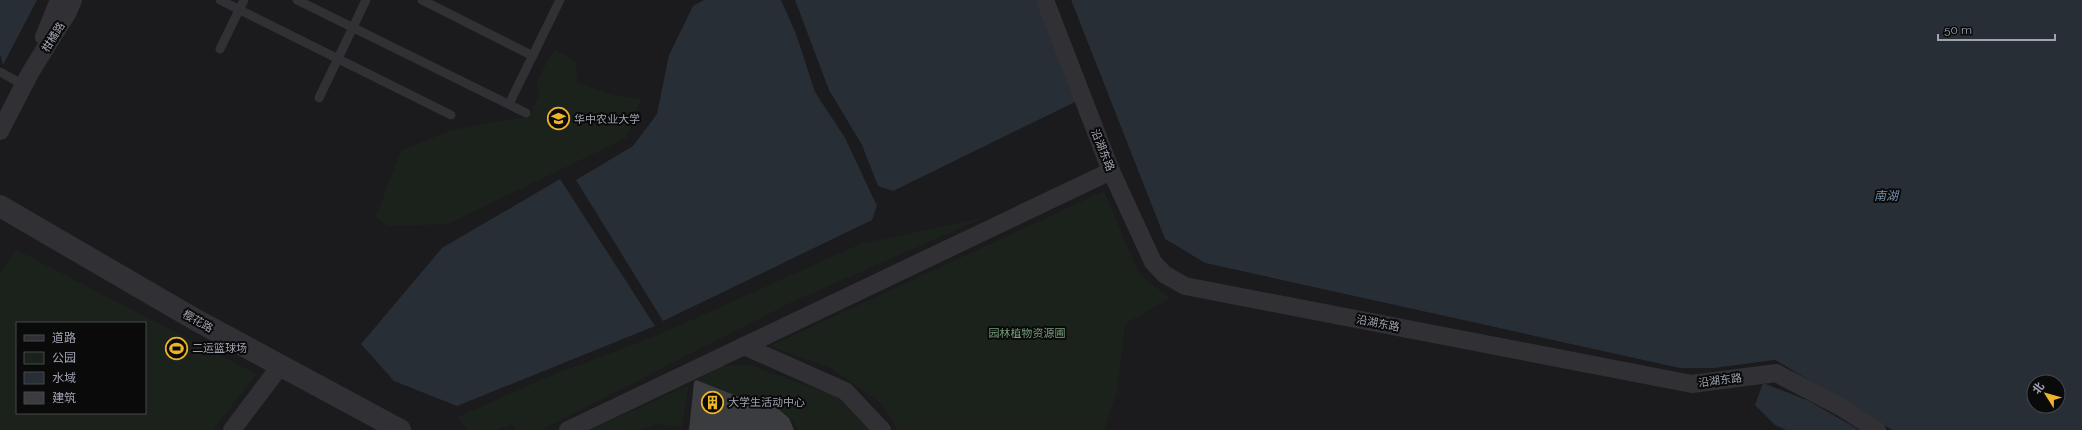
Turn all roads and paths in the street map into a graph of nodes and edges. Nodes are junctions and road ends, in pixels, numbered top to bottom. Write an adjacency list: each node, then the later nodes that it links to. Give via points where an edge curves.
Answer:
1 (59, 0): 16 (street, 柑橘路)
2 (73, 0): 16 (street, 柑橘路)
3 (220, 0): 10 (lane)
4 (244, 0): 10 (lane)
5 (298, 0): 11 (lane)
6 (366, 0): 11 (lane)
7 (422, 0): 13 (lane)
8 (560, 0): 13 (lane)
9 (1045, 0): 22 (street, 沿湖东路)
10 (239, 10): 12 (lane); 14 (lane)
11 (353, 27): 14 (lane); 18 (lane)
12 (220, 49)
13 (532, 56): 18 (lane)
14 (338, 58): 17 (lane); 20 (lane)
15 (0, 72): 16 (lane)
16 (27, 79): 21 (street, 柑橘路)
17 (319, 98)
18 (509, 104): 19 (lane)
19 (526, 112)
20 (451, 115)
21 (0, 131)
22 (1111, 171): 24 (street); 30 (street, 沿湖东路, via 1153,262 1164,274 1185,286 1692,384 1776,373 1839,406)
23 (0, 206): 25 (street, 樱花路, via 196,320)
24 (744, 346): 28 (street); 29 (street, via 845,391)
25 (281, 365): 26 (street); 27 (street, 樱花路)
26 (232, 430)
27 (400, 430)
28 (568, 430)
29 (882, 430)
30 (1877, 430)

